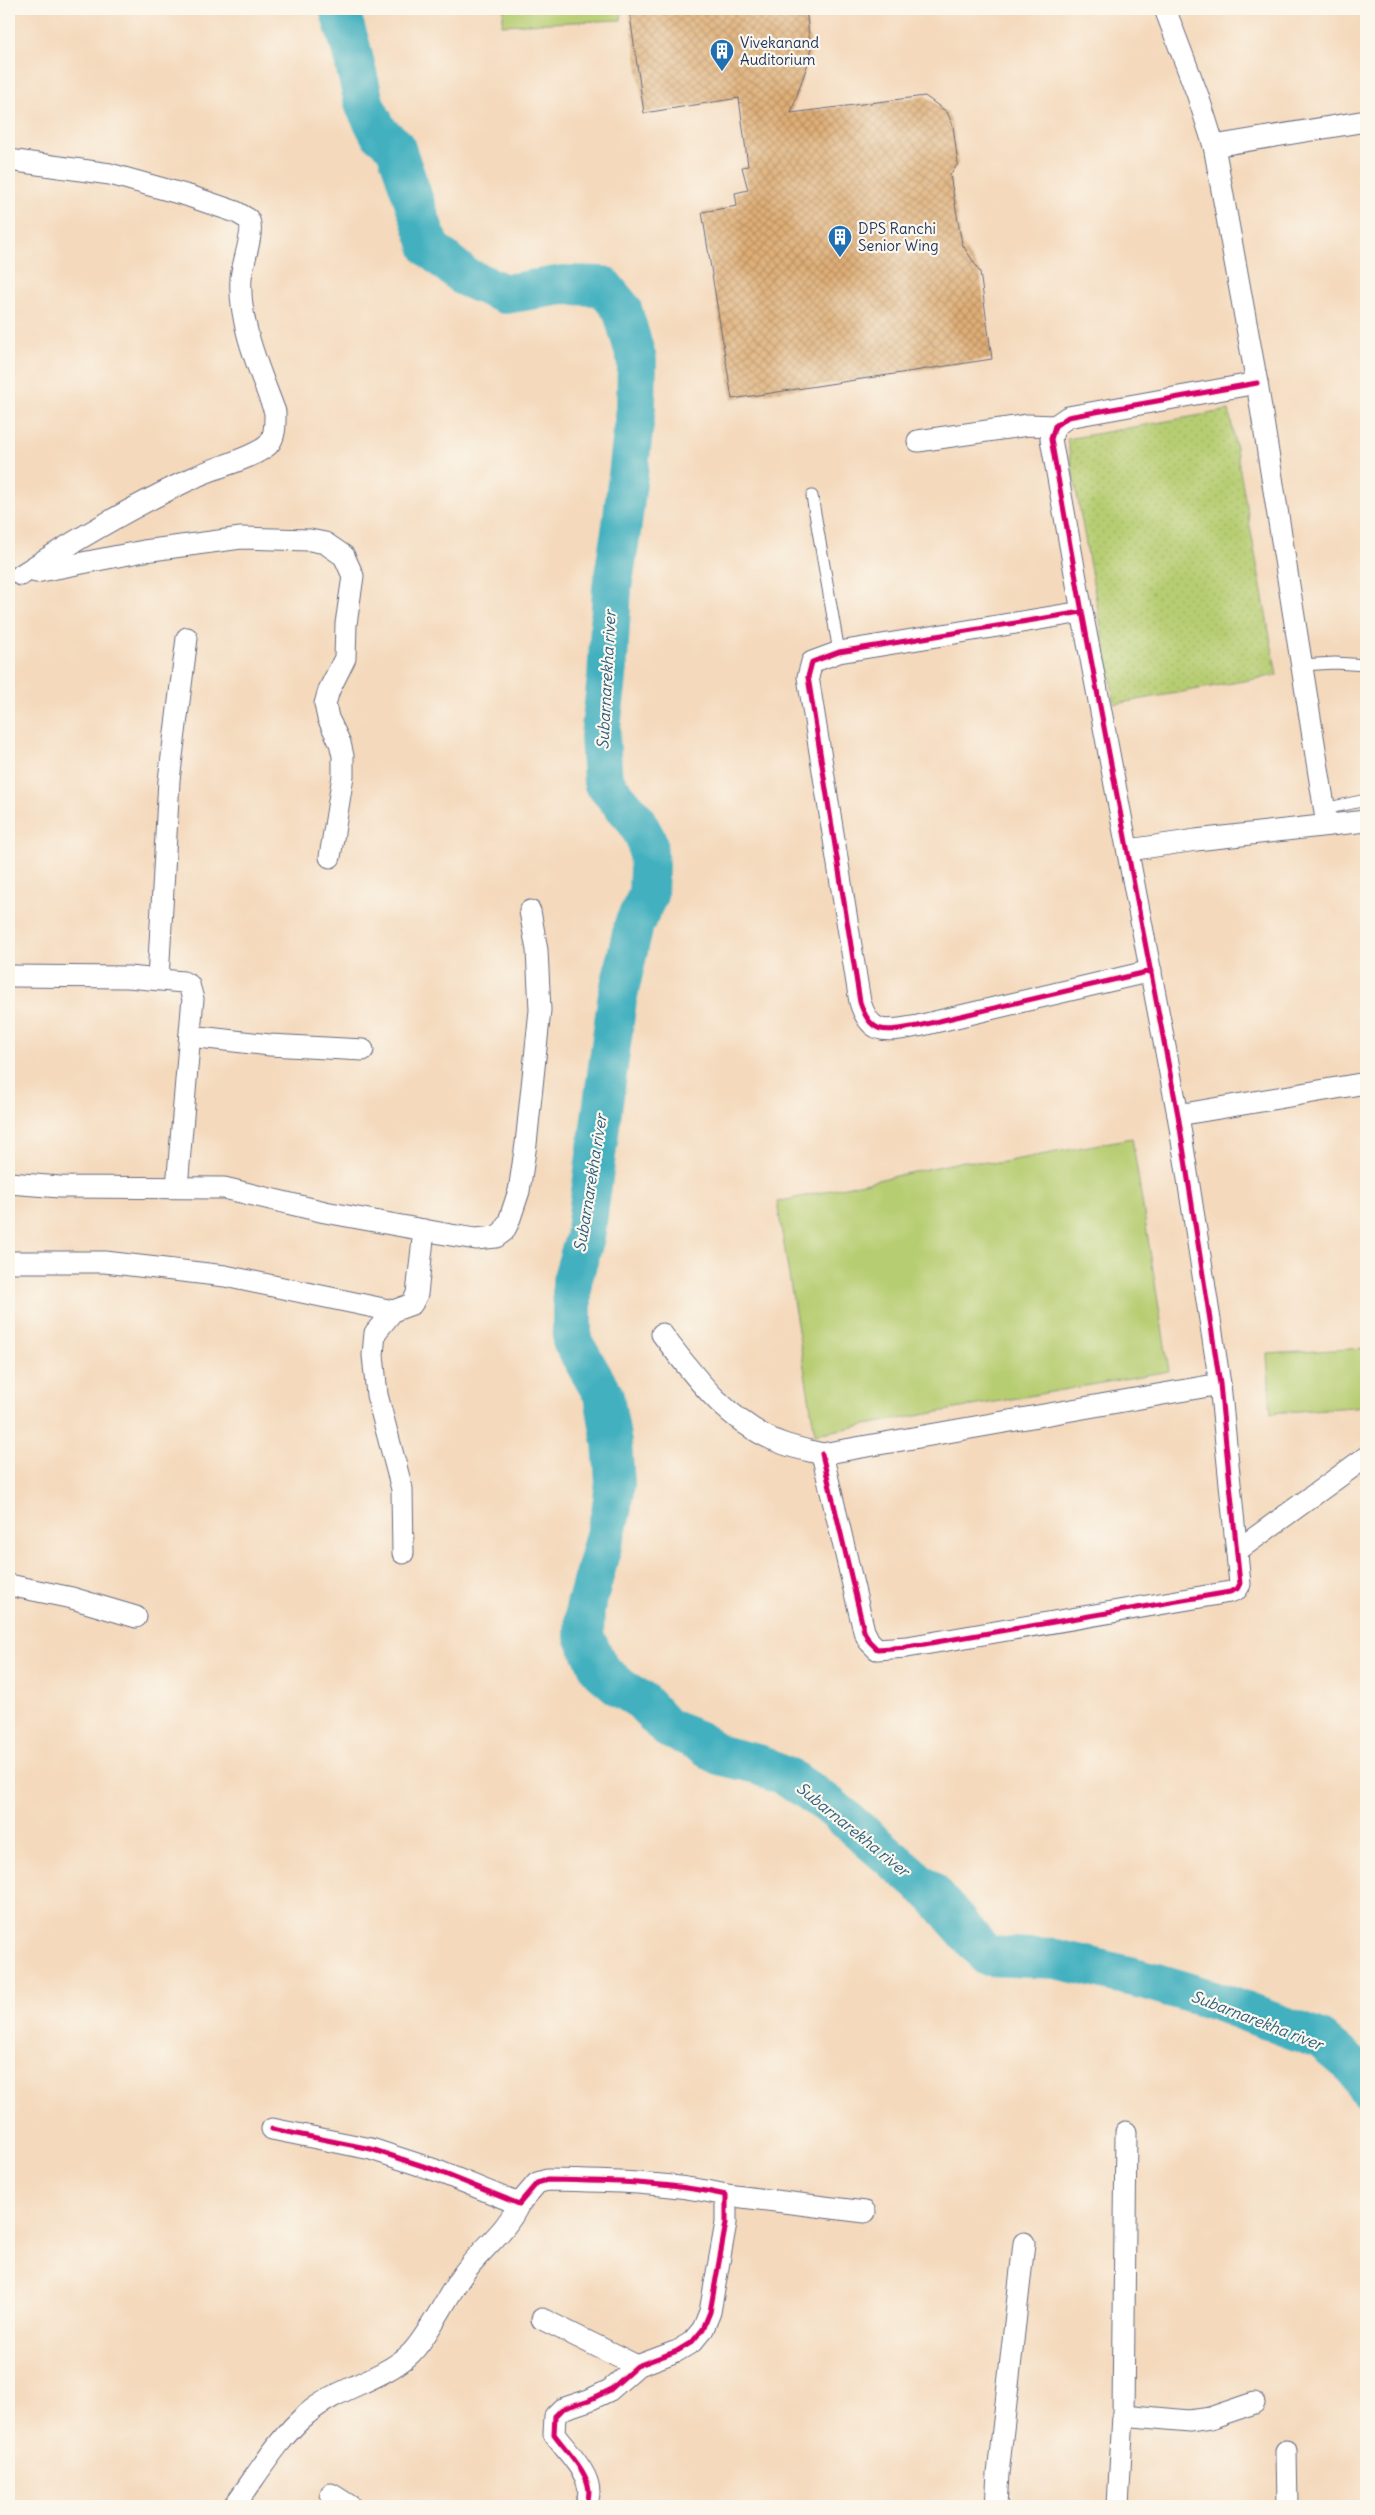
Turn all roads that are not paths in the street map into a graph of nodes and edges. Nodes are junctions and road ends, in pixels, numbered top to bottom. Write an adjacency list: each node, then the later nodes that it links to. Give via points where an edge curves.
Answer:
1 (1166, 9): 3 (street)
2 (1366, 121): 3 (street)
3 (1214, 146): 5 (street)
4 (9, 160): 9 (street, via 110,174 189,196 248,219 251,229 242,267 241,290 246,321 275,412 274,436 260,451 196,476)
5 (1257, 383): 6 (street, via 1068,417); 13 (street)
6 (1055, 426): 7 (street, via 1028,424); 10 (street, via 1051,439)
7 (918, 441)
8 (812, 496): 12 (lane)
9 (15, 576): 19 (street, via 100,558 241,538 310,540 325,543 344,556 353,576 345,658 325,704 344,756)
10 (1082, 612): 12 (street); 18 (street)
11 (187, 638): 23 (street, via 169,780)
12 (839, 652): 21 (street, via 812,662 808,677 860,1002 870,1024 887,1031 918,1026)
13 (1301, 665): 14 (lane); 16 (street)
14 (1366, 665)
15 (1366, 800): 16 (lane)
16 (1326, 817): 17 (street); 18 (street)
17 (1366, 821)
18 (1129, 850): 21 (street)
19 (330, 857)
20 (530, 911): 30 (street, via 537,950 540,1010 526,1144 519,1191 510,1222 504,1231 487,1239)
21 (1151, 971): 27 (street)
22 (9, 976): 23 (street)
23 (158, 979): 24 (street, via 183,982 192,991)
24 (190, 1036): 25 (street, via 270,1046); 29 (street)
25 (363, 1050)
26 (1366, 1084): 27 (street)
27 (1178, 1115): 34 (street)
28 (9, 1183): 29 (street, via 60,1187)
29 (177, 1187): 30 (street, via 224,1188 325,1212)
30 (424, 1230): 32 (street, via 417,1294 412,1304)
31 (9, 1262): 32 (street, via 104,1262 225,1276)
32 (393, 1311): 38 (street, via 376,1333 373,1356 377,1395 402,1489)
33 (662, 1334): 35 (street, via 697,1380 732,1414 784,1444)
34 (1220, 1384): 35 (street); 37 (street)
35 (822, 1454): 37 (street, via 864,1631 877,1649 934,1643 1230,1592 1240,1584)
36 (1366, 1457): 37 (street)
37 (1238, 1550)
38 (403, 1553)
39 (9, 1585): 40 (street, via 72,1598)
40 (136, 1617)
41 (272, 2129): 44 (street, via 371,2149 435,2170)
42 (1126, 2132): 50 (street)
43 (726, 2195): 44 (street, via 631,2183 547,2180 537,2183); 45 (street); 48 (street, via 726,2223 710,2312 703,2329 692,2342 677,2351)
44 (518, 2204): 53 (street, via 504,2230 461,2276 410,2355 331,2396 306,2414)
45 (865, 2212)
46 (1024, 2243): 56 (street)
47 (542, 2319): 48 (street)
48 (637, 2366): 55 (street, via 610,2390 562,2409 555,2416 554,2434 587,2479 590,2488)
49 (1254, 2403): 50 (street, via 1210,2418 1188,2421)
50 (1123, 2415): 57 (street)
51 (1286, 2451): 58 (street)
52 (331, 2494): 54 (street)
53 (234, 2506)
54 (350, 2506)
55 (585, 2506)
56 (996, 2506)
57 (1118, 2506)
58 (1288, 2506)

